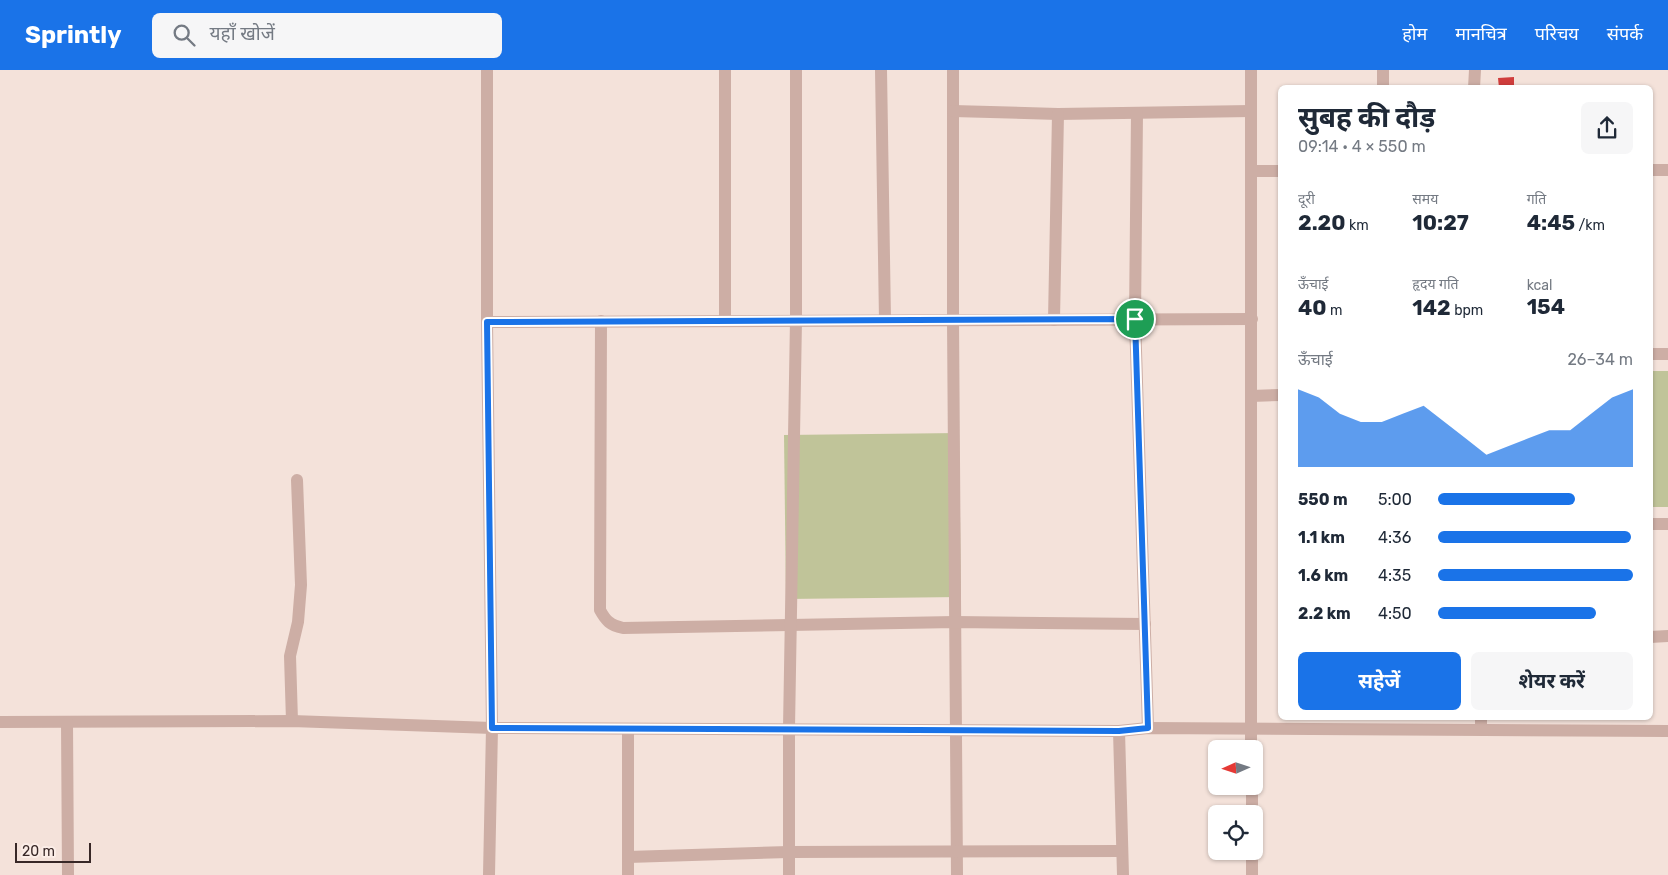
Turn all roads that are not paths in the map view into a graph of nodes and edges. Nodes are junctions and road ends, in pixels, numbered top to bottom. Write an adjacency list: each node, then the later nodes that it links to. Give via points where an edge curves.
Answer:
1 (487, 70): 27 (street)
2 (725, 70): 26 (street)
3 (796, 70): 21 (street)
4 (881, 70): 22 (street)
5 (952, 70): 11 (street)
6 (1251, 70): 12 (street)
7 (1383, 70): 9 (street)
8 (1475, 70): 10 (street)
9 (1383, 85)
10 (1474, 85)
11 (953, 111): 14 (street); 23 (street)
12 (1251, 111): 13 (street); 17 (street)
13 (1137, 113): 14 (street); 19 (street)
14 (1058, 114): 24 (street)
15 (1653, 170): 16 (street)
16 (1668, 170)
17 (1251, 171): 18 (street); 20 (street)
18 (1278, 171)
19 (1135, 319): 20 (street); 24 (street); 37 (street)
20 (1252, 319): 31 (street)
21 (796, 320): 22 (street); 26 (street); 36 (street)
22 (885, 320): 23 (street)
23 (952, 320): 24 (street); 35 (street)
24 (1054, 320)
25 (601, 321): 26 (street); 27 (street); 36 (street, via 600,610 605,619 611,625 623,628)
26 (725, 321)
27 (487, 322): 45 (street)
28 (1653, 354): 29 (street)
29 (1668, 354)
30 (1278, 395): 31 (street)
31 (1251, 396): 50 (street)
32 (296, 480): 40 (street, via 301,585 298,622 290,656)
33 (1653, 524): 34 (street)
34 (1668, 524)
35 (955, 622): 36 (street); 37 (street); 49 (street)
36 (791, 624): 47 (street)
37 (1145, 624): 48 (street)
38 (1668, 636): 39 (street)
39 (1653, 637)
40 (292, 721): 42 (street); 45 (street)
41 (0, 722): 42 (street)
42 (67, 722): 59 (street)
43 (1387, 724): 44 (street); 50 (street)
44 (1481, 724): 51 (street)
45 (492, 728): 46 (street); 60 (street)
46 (628, 728): 47 (street); 57 (street)
47 (789, 728): 49 (street); 56 (street)
48 (1148, 728): 50 (street); 52 (street)
49 (955, 729): 52 (street); 54 (street)
50 (1251, 729): 53 (street)
51 (1668, 730)
52 (1119, 731): 55 (street)
53 (1251, 740)
54 (957, 851): 55 (street); 56 (street); 63 (street)
55 (1122, 851): 64 (street)
56 (789, 852): 57 (street); 62 (street)
57 (628, 857): 61 (street)
58 (1252, 860): 65 (street)
59 (68, 875)
60 (489, 875)
61 (628, 875)
62 (789, 875)
63 (957, 875)
64 (1123, 875)
65 (1252, 875)

